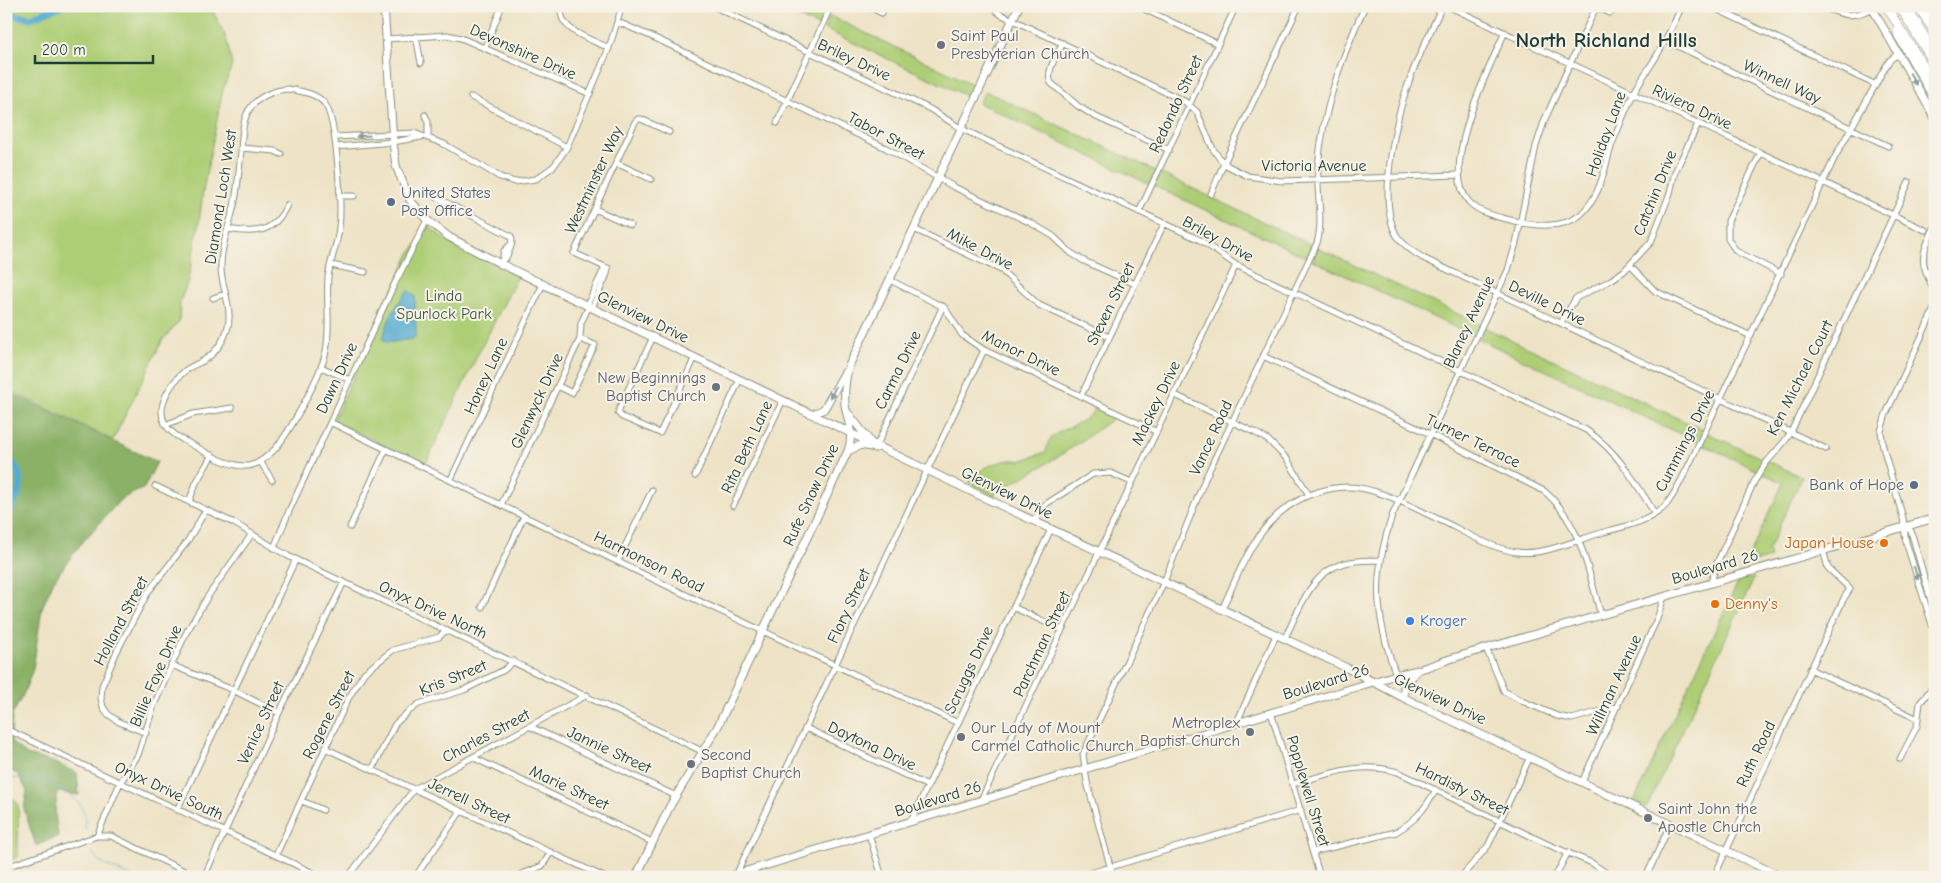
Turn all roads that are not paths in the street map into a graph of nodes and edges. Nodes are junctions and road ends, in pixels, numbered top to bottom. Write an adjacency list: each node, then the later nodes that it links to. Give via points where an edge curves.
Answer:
1 (384, 6): 35 (main road, Glenview Drive)
2 (502, 6): 39 (street)
3 (562, 6): 40 (street, via 561,17 567,24)
4 (622, 6): 30 (street)
5 (713, 6): 41 (street, Briley Drive)
6 (831, 6): 41 (street)
7 (868, 6): 27 (street)
8 (991, 6): 29 (street)
9 (1019, 6): 29 (main road, Rufe Snow Drive)
10 (1138, 6): 38 (street)
11 (1236, 6): 38 (street, Redondo Street)
12 (1299, 6): 73 (street)
13 (1365, 6): 78 (street, Vance Road, via 1335,78)
14 (1442, 6): 75 (street, Deville Drive, via 1406,90)
15 (1448, 6): 32 (street, Riviera Drive)
16 (1622, 6): 25 (street, Blaney Avenue, via 1610,13)
17 (1682, 6): 36 (street, Holiday Lane)
18 (1710, 6): 48 (street)
19 (1822, 6): 26 (street, via 1848,16 1866,12)
20 (1886, 6): 31 (highway)
21 (1899, 6): 46 (highway)
22 (1906, 6): 43 (highway)
23 (1918, 6): 33 (highway)
24 (1927, 6): 28 (highway)
25 (1596, 7): 45 (street, Blaney Avenue)
26 (1871, 7): 42 (main road)
27 (882, 13)
28 (1935, 19)
29 (1013, 20): 37 (street); 59 (main road, Rufe Snow Drive)
30 (618, 22): 40 (street); 53 (street, Tabor Street)
31 (1896, 23): 47 (highway); 52 (highway, via 1898,35)
32 (1505, 32): 45 (street, Riviera Drive); 74 (street, via 1476,99)
33 (1935, 33)
34 (416, 36): 35 (street, Devonshire Drive); 39 (street, Devonshire Drive, via 452,35); 44 (street)
35 (386, 39): 63 (main road, Glenview Drive)
36 (1665, 40): 49 (street, Holiday Lane); 60 (street, Winnell Way)
37 (1063, 44): 54 (street); 69 (street, via 1050,71 1051,83 1094,116)
38 (1218, 44): 54 (street, Redondo Street)
39 (485, 47): 50 (street, Devonshire Drive)
40 (609, 48): 50 (street)
41 (810, 53): 53 (street); 59 (street, Briley Drive, via 930,109)
42 (1899, 53): 48 (street, Cummings Drive, via 1890,60); 56 (main road, one-way to 56)
43 (1935, 53)
44 (421, 63)
45 (1571, 64): 49 (street, Riviera Drive); 90 (street, Blaney Avenue, via 1539,137)
46 (1935, 65)
47 (1935, 84)
48 (1876, 85): 60 (street, Cummings Drive)
49 (1634, 93): 58 (street, Riviera Drive); 90 (street, Holiday Lane, via 1591,204 1578,216 1562,223)
50 (590, 94): 67 (street)
51 (471, 98): 67 (street)
52 (1935, 99)
53 (788, 100): 57 (street); 77 (street, Tabor Street, via 886,148)
54 (1190, 105): 69 (street, Redondo Street); 73 (street, Victoria Avenue)
55 (424, 115): 64 (street, via 428,122)
56 (1935, 118)
57 (777, 123)
58 (1698, 124): 71 (street, Riviera Drive); 100 (street, Catchin Drive, via 1675,172 1651,242)
59 (962, 129): 77 (main road, Rufe Snow Drive); 87 (street, Briley Drive)
60 (1852, 129): 65 (street, Winnell Way); 80 (street, Cummings Drive)
61 (670, 132): 72 (street, Westminster Way, via 638,119)
62 (334, 137): 63 (street, one-way to 62); 66 (street, Diamond Loch West); 68 (street, Diamond Loch West, via 323,102 303,91 283,89 252,105 247,114)
63 (392, 138): 64 (street, via 414,134); 66 (street); 89 (main road, Glenview Drive, via 396,166 410,200)
64 (428, 138): 67 (street, via 515,182 544,175)
65 (1888, 146)
66 (336, 147): 83 (street, Diamond Loch West)
67 (566, 147)
68 (241, 148): 70 (street); 94 (street, Diamond Loch West)
69 (1169, 150): 87 (street, Redondo Street)
70 (281, 154)
71 (1760, 154): 80 (street, Riviera Drive); 103 (street, via 1728,221 1728,239 1736,251)
72 (616, 163): 76 (street); 86 (street, Westminster Way)
73 (1224, 163): 78 (street, Victoria Avenue, via 1242,174 1260,179); 81 (street)
74 (1458, 175): 75 (street, Victoria Avenue); 90 (street, Holiday Lane, via 1464,195 1476,208)
75 (1389, 178): 78 (street, Victoria Avenue); 108 (street, Deville Drive, via 1391,218 1401,240 1423,258)
76 (651, 179)
77 (939, 179): 95 (main road, Rufe Snow Drive); 106 (street, Tabor Street, via 1031,223 1084,261)
78 (1317, 180): 107 (street, Vance Road, via 1319,236)
79 (1909, 182): 88 (street, Ken Michael Court)
80 (1823, 183): 88 (street, Riviera Drive); 103 (street, Cummings Drive)
81 (1211, 194)
82 (432, 195): 97 (street, via 506,233 512,239)
83 (339, 196): 84 (street); 98 (street, Diamond Loch West, via 339,228)
84 (354, 196)
85 (287, 205): 94 (street, via 278,221 269,227 250,231)
86 (595, 208): 92 (street); 101 (street, Westminster Way, via 574,253)
87 (1140, 212): 91 (street, Briley Drive)
88 (1893, 216): 96 (street, Riviera Drive); 141 (street, Ken Michael Court)
89 (427, 220): 97 (main road, Glenview Drive, via 449,236); 127 (street, Dawn Drive)
90 (1520, 222): 108 (street, Blaney Avenue, via 1512,258)
91 (1164, 224): 99 (street, Briley Drive, via 1200,240); 106 (street, Steven Street)
92 (630, 225)
93 (1935, 226): 109 (street, via 1922,260)
94 (228, 229): 110 (street, Diamond Loch West, via 221,268)
95 (914, 229): 104 (main road, Rufe Snow Drive); 118 (street, Mike Drive, via 1001,270 1039,305)
96 (1925, 230)
97 (502, 262): 105 (main road, Glenview Drive)
98 (331, 265): 102 (street); 124 (street, Diamond Loch West, via 327,344)
99 (1236, 265): 107 (street, Briley Drive); 129 (street, Mackey Drive)
100 (1630, 265): 115 (street, Catchin Drive, via 1611,280 1576,298); 116 (street, via 1655,291)
101 (605, 267): 112 (street, Glenwyck Drive)
102 (366, 272)
103 (1781, 274): 116 (street, Cummings Drive)
104 (890, 280): 113 (street, Manor Drive); 123 (main road, Rufe Snow Drive)
105 (543, 284): 112 (main road, Glenview Drive); 152 (street, Honey Lane)
106 (1135, 284): 118 (street, Steven Street)
107 (1294, 292): 121 (street, Vance Road); 125 (street, Briley Drive)
108 (1496, 293): 115 (street, Deville Drive); 125 (street, Blaney Avenue)
109 (1935, 293)
110 (225, 294): 111 (street); 138 (street, Diamond Loch West, via 230,316 224,336 214,353 186,370 171,386 161,412)
111 (213, 298)
112 (589, 306): 117 (main road, Glenview Drive); 119 (street, Glenwyck Drive, via 581,323)
113 (943, 306): 120 (street, Manor Drive, via 962,335); 143 (street, Carma Drive)
114 (1935, 307): 167 (street, via 1881,431 1882,447)
115 (1561, 323): 132 (street, Deville Drive)
116 (1751, 336): 132 (street, Cummings Drive)
117 (653, 337): 122 (main road, Glenview Drive); 122 (street, via 618,413 622,417 660,433)
118 (1109, 337): 130 (street, Steven Street)
119 (580, 339): 128 (street, Glenwyck Drive); 128 (street, via 595,345 584,369 572,392)
120 (984, 350): 130 (street, Manor Drive); 150 (street, Flory Street)
121 (1263, 356): 137 (street, Vance Road); 142 (street, Turner Terrace)
122 (695, 357): 126 (main road, Glenview Drive)
123 (850, 366): 134 (main road, Rufe Snow Drive, via 844,390); 135 (main road, one-way to 135, via 824,409)
124 (321, 367): 127 (street); 149 (street, Diamond Loch West, via 286,434 276,448)
125 (1460, 370): 142 (street, Blaney Avenue); 163 (street, Briley Drive, via 1593,435 1626,470)
126 (740, 379): 131 (main road, Glenview Drive); 151 (street)
127 (350, 380): 136 (street, Dawn Drive)
128 (558, 386): 160 (street, Glenwyck Drive)
129 (1173, 394): 137 (street); 139 (street, Mackey Drive)
130 (1081, 396): 139 (street, Manor Drive)
131 (783, 400): 135 (main road, Glenview Drive); 161 (street, Rita Beth Lane)
132 (1721, 400): 141 (street, Deville Drive); 163 (street, Cummings Drive, via 1678,488)
133 (232, 408): 138 (street, via 193,414)
134 (847, 413): 140 (main road, Rufe Snow Drive); 143 (main road)
135 (813, 414): 140 (main road, Glenview Drive)
136 (330, 422): 144 (street, Harmonson Road); 172 (street, Dawn Drive)
137 (1232, 422): 157 (street, via 1262,436 1276,447); 179 (street, Vance Road, via 1195,502)
138 (165, 424): 148 (street, via 175,435)
139 (1155, 431): 154 (street, Mackey Drive)
140 (851, 432): 143 (main road, Glenview Drive); 147 (main road, Rufe Snow Drive)
141 (1791, 432): 145 (street, Deville Drive); 180 (street, Ken Michael Court, via 1754,482)
142 (1430, 434): 158 (street, Blaney Avenue); 171 (street, Turner Terrace, via 1544,491 1563,510)
143 (874, 444): 146 (main road, Glenview Drive)
144 (386, 449): 152 (street, Harmonson Road); 168 (street)
145 (1826, 449)
146 (887, 450): 147 (main road, via 861,445); 150 (main road, Glenview Drive)
147 (848, 451): 188 (main road, Rufe Snow Drive)
148 (212, 455): 149 (street, via 248,466); 159 (street)
149 (260, 461): 153 (street)
150 (928, 470): 166 (main road, Glenview Drive); 195 (street, Flory Street)
151 (695, 476)
152 (451, 479): 160 (street, Harmonson Road)
153 (272, 480)
154 (1131, 482): 166 (street, via 1111,473 1093,474 1046,504); 174 (street, Mackey Drive)
155 (155, 486): 159 (street, Onyx Drive North)
156 (652, 490): 177 (street)
157 (1309, 495): 158 (street, Cummings Drive, via 1344,486 1377,492); 184 (street, Cummings Drive, via 1288,506 1262,531)
158 (1399, 501): 171 (street, Cummings Drive, via 1506,550 1534,552); 176 (street, Blaney Avenue, via 1385,534)
159 (189, 502): 162 (street, Onyx Drive North)
160 (501, 504): 164 (street, Harmonson Road)
161 (733, 506)
162 (206, 510): 170 (street, Onyx Drive North); 216 (street, Holland Street, via 187,542 148,592 102,686 103,707 112,718)
163 (1655, 514): 171 (street, Cummings Drive)
164 (524, 516): 177 (street, Harmonson Road); 182 (street)
165 (1935, 518): 167 (main road, Boulevard 26)
166 (1034, 522): 169 (main road, Glenview Drive)
167 (1905, 526): 173 (main road, Boulevard 26); 186 (street, via 1912,532); 190 (street, one-way to 190, via 1906,542)
168 (350, 527)
169 (1050, 529): 174 (main road, Glenview Drive); 183 (street, Scruggs Drive)
170 (252, 534): 172 (street, Onyx Drive North); 196 (street, Billie Faye Drive, via 208,596)
171 (1578, 540): 185 (street, Turner Terrace)
172 (274, 548): 175 (street, Onyx Drive North)
173 (1823, 550): 180 (main road, Boulevard 26); 197 (street, Ruth Road, via 1828,568 1850,589)
174 (1099, 552): 179 (main road, Glenview Drive); 189 (street, Parchman Street)
175 (296, 560): 178 (street, Onyx Drive North); 203 (street)
176 (1381, 560): 192 (street, via 1349,562 1323,574 1313,583); 199 (street, Blaney Avenue, via 1378,609)
177 (618, 562): 188 (street, Harmonson Road)
178 (344, 582): 187 (street, Onyx Drive North); 209 (street, Venice Street)
179 (1164, 582): 184 (main road, Glenview Drive); 221 (street, Vance Road, via 1085,747)
180 (1711, 583): 181 (main road, Boulevard 26)
181 (1664, 596): 185 (main road, Boulevard 26); 206 (street, Willman Avenue)
182 (482, 607)
183 (1012, 607): 189 (street); 212 (street, Scruggs Drive)
184 (1222, 609): 191 (main road, Glenview Drive)
185 (1601, 615): 193 (main road, Boulevard 26)
186 (1935, 615)
187 (446, 630): 194 (street, Onyx Drive North); 217 (street, Rogene Street, via 440,637 393,650 371,666 354,688)
188 (763, 630): 195 (street, Harmonson Road); 218 (main road, Rufe Snow Drive)
189 (1062, 630): 230 (street, Parchman Street)
190 (1935, 634)
191 (1276, 635): 192 (main road, Glenview Drive); 210 (street)
192 (1285, 638): 200 (main road, Glenview Drive)
193 (1486, 648): 198 (main road, Boulevard 26); 206 (street, via 1504,691 1522,701 1572,719)
194 (514, 661): 204 (street, Onyx Drive North); 222 (street, Kris Street, via 504,670 464,690 418,704 395,724)
195 (836, 664): 212 (street, Harmonson Road); 214 (street, Flory Street)
196 (171, 665): 203 (street); 216 (street, Billie Faye Drive)
197 (1810, 669): 211 (street); 243 (street, Ruth Road)
198 (1418, 670): 199 (main road, Boulevard 26); 205 (main road, via 1406,683)
199 (1396, 675): 200 (main road, Boulevard 26); 205 (main road)
200 (1373, 682): 205 (main road, Glenview Drive); 208 (main road, Boulevard 26)
201 (1935, 684): 207 (street, via 1919,706)
202 (1935, 688): 207 (street)
203 (232, 690): 209 (street); 232 (street)
204 (587, 695): 213 (street, Charles Street); 218 (street, Onyx Drive North)
205 (1404, 698): 219 (main road, Glenview Drive)
206 (1618, 706): 223 (street, Willman Avenue)
207 (1920, 710): 211 (street)
208 (1271, 712): 210 (main road, Boulevard 26); 225 (street, Popplewell Street)
209 (280, 713): 239 (street, Venice Street)
210 (1237, 722): 221 (main road, Boulevard 26)
211 (1917, 722): 211 (street, via 1901,753 1900,759 1917,726)
212 (958, 723): 226 (street, Scruggs Drive)
213 (531, 727): 220 (street, Charles Street); 229 (street, Jannie Street)
214 (806, 728): 226 (street, Daytona Drive); 250 (street, Flory Street)
215 (6, 729): 224 (street, Onyx Drive South)
216 (146, 733): 224 (street, Billie Faye Drive, via 138,755)
217 (325, 748): 222 (street, Jerrell Street); 231 (street, Rogene Street)
218 (704, 752): 229 (main road, Rufe Snow Drive)
219 (1530, 757): 223 (main road, Glenview Drive); 236 (street)
220 (474, 758): 227 (street, Charles Street); 242 (street, Marie Street)
221 (1084, 769): 230 (main road, Boulevard 26); 248 (street, Vance Road)
222 (372, 770): 227 (street, Jerrell Street)
223 (1582, 782): 238 (main road, Glenview Drive)
224 (120, 783): 232 (street, Onyx Drive South); 241 (street, Billie Faye Drive)
225 (1292, 784): 228 (street, Hardisty Street, via 1353,768 1374,767 1398,772); 234 (street, Popplewell Street)
226 (928, 786): 237 (street, Scruggs Drive)
227 (414, 789): 235 (street, Jerrell Street); 256 (street, Charles Street)
228 (1436, 790): 236 (street, Hardisty Street); 245 (street, via 1422,812 1396,832)
229 (676, 796): 242 (main road, Rufe Snow Drive)
230 (981, 800): 237 (main road, Boulevard 26)
231 (302, 801): 233 (street); 247 (street, Rogene Street)
232 (177, 810): 239 (street, Onyx Drive South)
233 (323, 810)
234 (1300, 810): 245 (street, Popplewell Street); 248 (street)
235 (460, 811): 244 (street, Jerrell Street); 257 (street)
236 (1500, 821): 246 (street, Hardisty Street); 265 (street, via 1483,853)
237 (910, 822): 240 (main road, Boulevard 26)
238 (1671, 823): 243 (main road, Glenview Drive); 268 (street)
239 (225, 830): 247 (street, Onyx Drive South); 254 (street, Venice Street)
240 (869, 834): 250 (main road, Boulevard 26); 261 (street)
241 (97, 836): 249 (street); 253 (street, via 111,836)
242 (652, 842): 251 (main road, Rufe Snow Drive)
243 (1726, 850): 252 (main road, Glenview Drive); 269 (street, Ruth Road)
244 (551, 852): 258 (street, via 542,866); 259 (street, Jerrell Street)
245 (1313, 852): 264 (street, Popplewell Street)
246 (1568, 852): 266 (street); 267 (street, Hardisty Street, via 1602,868)
247 (276, 855): 255 (street, Onyx Drive South)
248 (1111, 866): 262 (street); 263 (street, Vance Road)
249 (6, 867)
250 (737, 873): 260 (main road, Boulevard 26)
251 (637, 876)
252 (1780, 876)
253 (197, 877)
254 (204, 877)
255 (322, 877)
256 (348, 877)
257 (414, 877)
258 (515, 877)
259 (604, 877)
260 (727, 877)
261 (882, 877)
262 (1077, 877)
263 (1113, 877)
264 (1320, 877)
265 (1461, 877)
266 (1555, 877)
267 (1612, 877)
268 (1646, 877)
269 (1714, 877)

